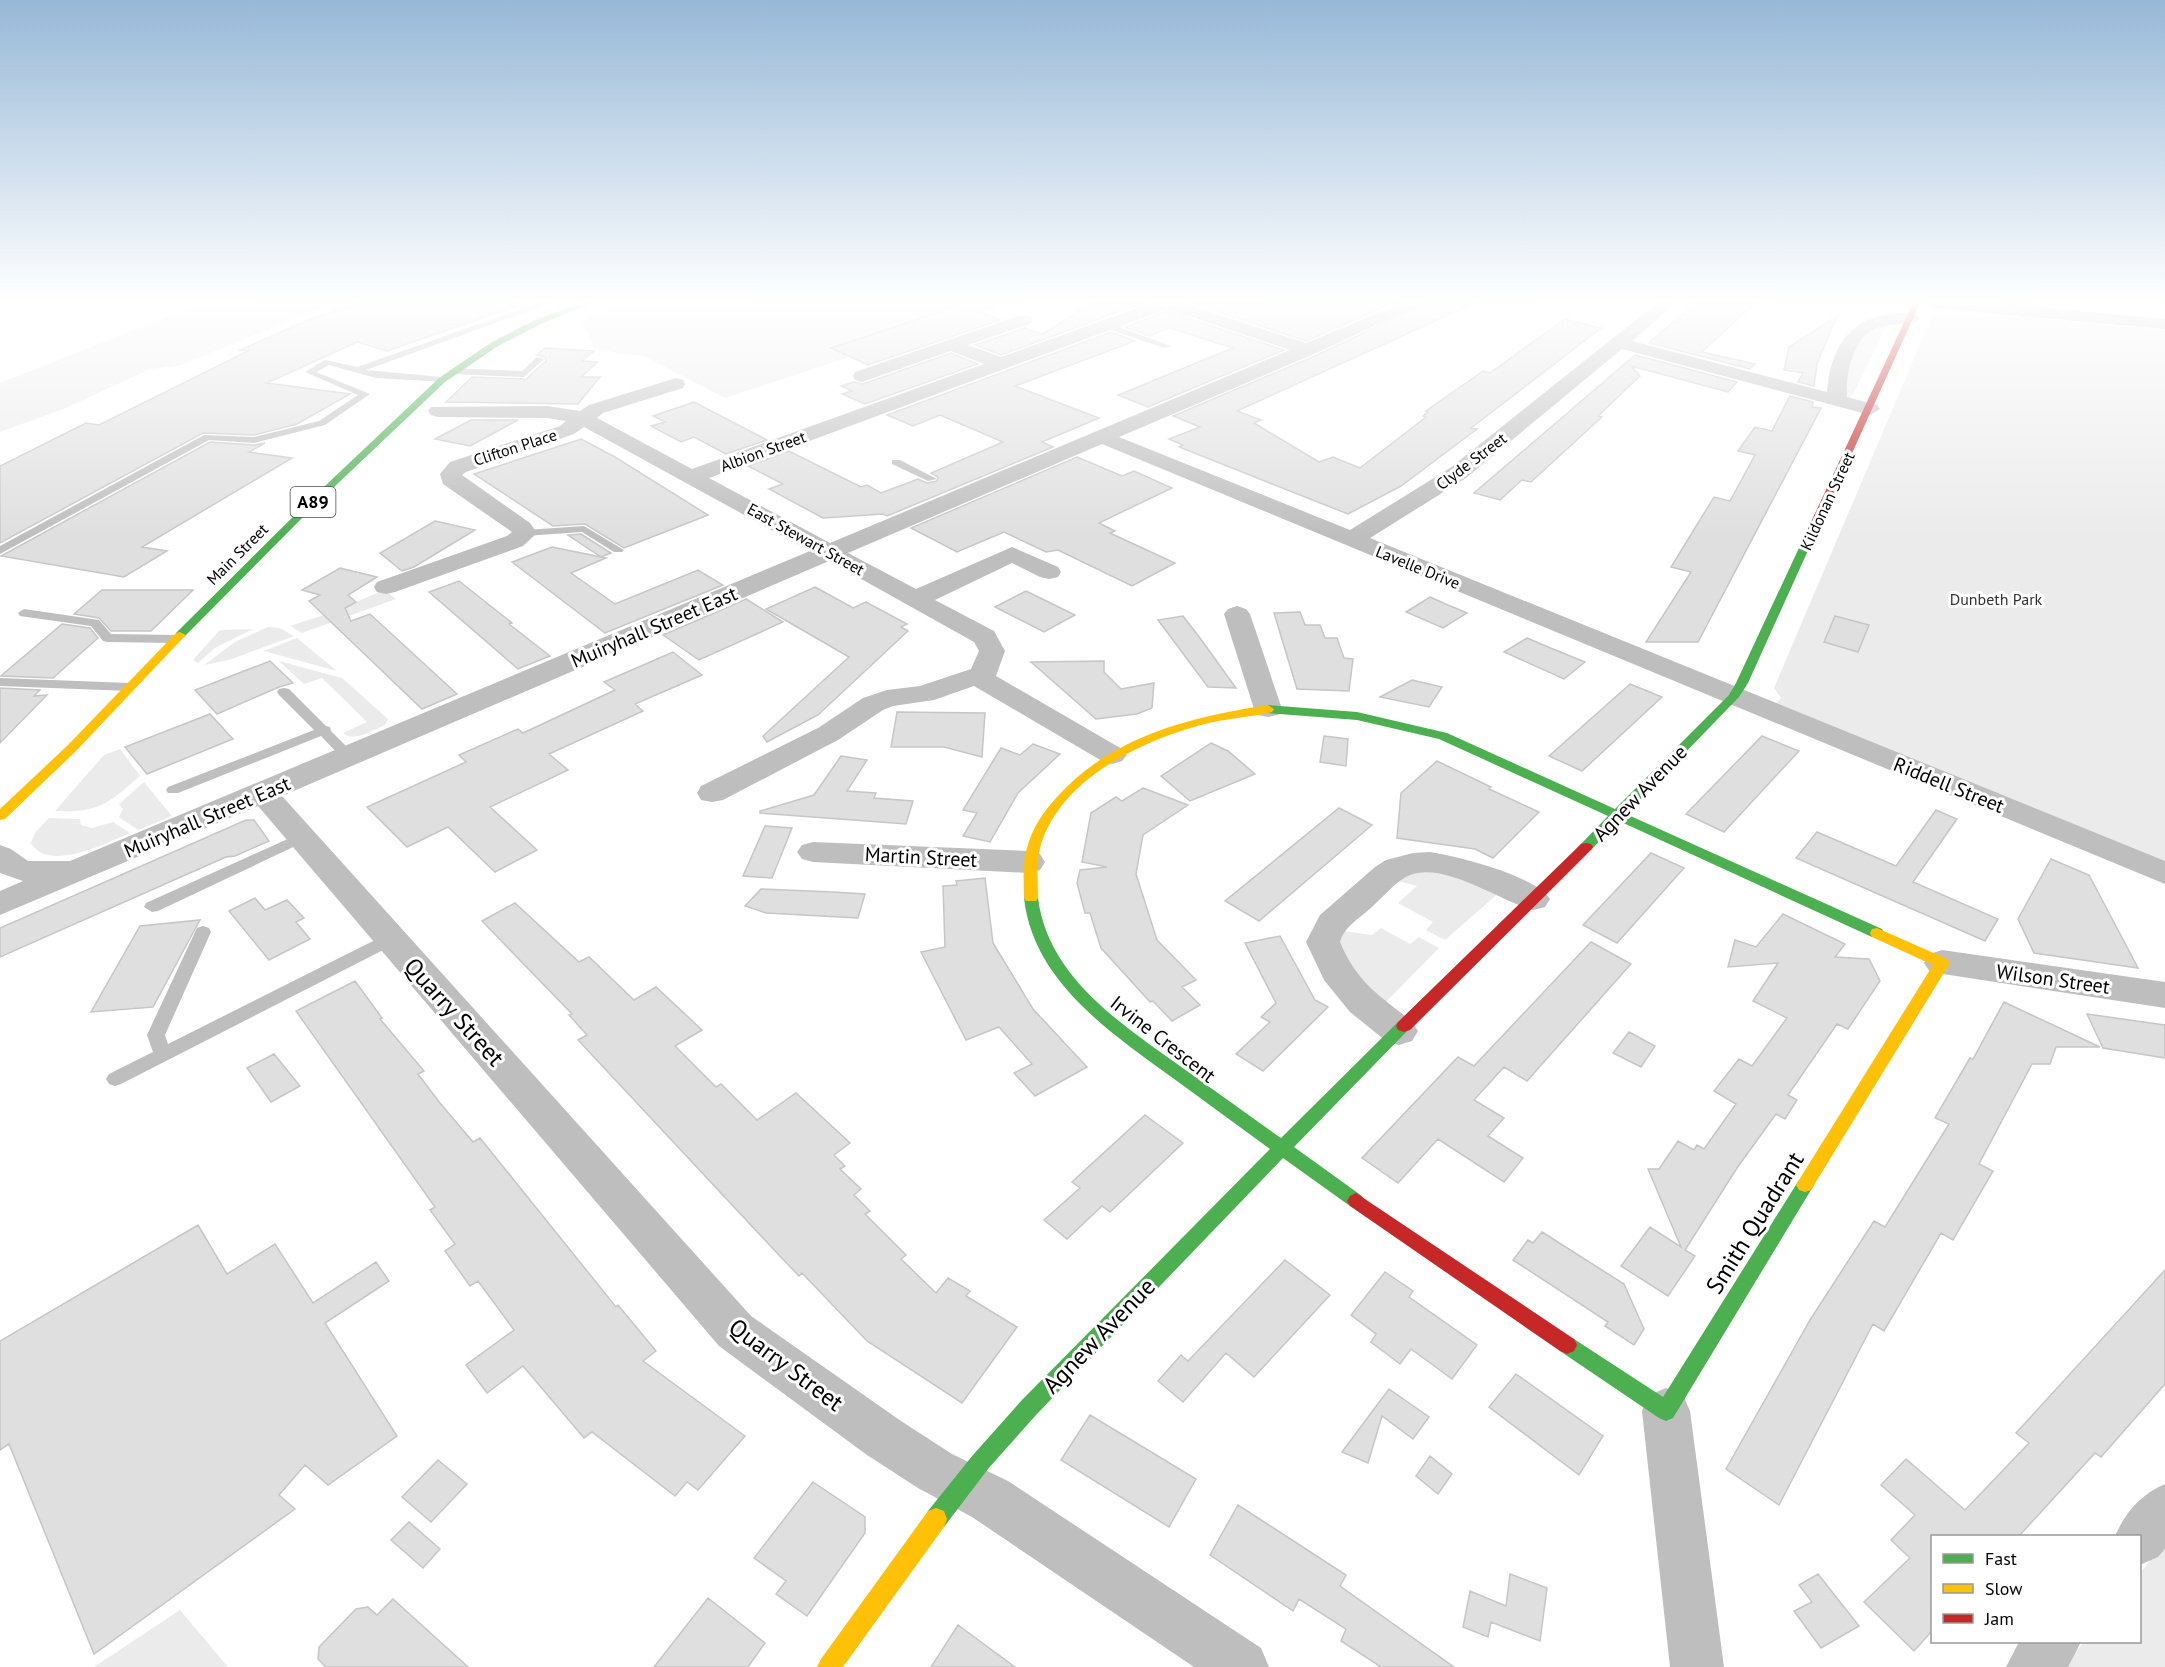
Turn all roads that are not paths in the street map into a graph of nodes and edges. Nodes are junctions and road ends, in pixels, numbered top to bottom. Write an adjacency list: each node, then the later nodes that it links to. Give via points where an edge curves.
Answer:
1 (331, 381): 21 (lane, via 365,394 322,423 254,440 207,437)
2 (442, 381): 28 (street, Main Street / A89)
3 (956, 381): 16 (street, Albion Street)
4 (1235, 381): 14 (street, Muiryhall Street East)
5 (1571, 381): 19 (street, Clyde Street, via 1458,473)
6 (1759, 381): 10 (street)
7 (1839, 381): 10 (street, Kildonan Street)
8 (1883, 381): 11 (street, Kildonan Street)
9 (676, 384): 13 (street, Clifton Place, via 596,409)
10 (1838, 402): 11 (street)
11 (1870, 409): 32 (street, Kildonan Street)
12 (438, 411): 13 (street, East Stewart Street, via 547,412)
13 (583, 418): 16 (street, East Stewart Street); 18 (street, Clifton Place, via 567,430 464,464 451,474 451,479)
14 (1102, 437): 19 (street, Lavelle Drive); 22 (street, Muiryhall Street East, via 959,491)
15 (896, 462): 17 (lane)
16 (693, 476): 22 (street, East Stewart Street)
17 (932, 479)
18 (525, 533): 20 (lane, via 584,529); 24 (street, via 515,541)
19 (1351, 540): 32 (street, Lavelle Drive)
20 (618, 550)
21 (0, 551)
22 (831, 553): 25 (street, East Stewart Street); 38 (street, Muiryhall Street East)
23 (1048, 572): 25 (street, via 1012,554)
24 (386, 587)
25 (916, 599): 29 (street, East Stewart Street, via 985,637 992,651)
26 (24, 613): 28 (lane, via 96,623 107,638)
27 (1237, 615): 34 (street)
28 (176, 639): 31 (street, Main Street / A89)
29 (982, 674): 37 (street, via 989,685); 41 (street, via 873,704 771,777)
30 (0, 682): 31 (lane)
31 (129, 687): 36 (street, Main Street / A89)
32 (1737, 690): 44 (street, Agnew Avenue); 52 (street, Riddell Street)
33 (284, 692): 35 (lane)
34 (1268, 709): 37 (street, Irvine Crescent, via 1168,727); 44 (street, Irvine Crescent, via 1341,712 1397,722 1443,736)
35 (324, 730): 38 (lane); 39 (lane)
36 (72, 748): 43 (street, Main Street / A89); 46 (street, Main Street / A89)
37 (1112, 755): 50 (street, Irvine Crescent, via 1058,800 1042,823)
38 (348, 756): 40 (street, Muiryhall Street East)
39 (173, 790)
40 (263, 793): 47 (street, Quarry Street); 51 (street, Muiryhall Street East)
41 (712, 793)
42 (0, 795): 43 (lane)
43 (22, 795): 45 (street, Main Street / A89)
44 (1619, 815): 53 (street, Agnew Avenue); 58 (street)
45 (0, 816)
46 (21, 817)
47 (301, 838): 55 (lane); 57 (street, Quarry Street)
48 (813, 852): 50 (street, Martin Street)
49 (0, 856): 51 (street, via 21,871 44,873)
50 (1029, 862): 63 (street, Irvine Crescent, via 1031,905 1040,936 1084,1001 1131,1043)
51 (95, 865): 54 (street, Muiryhall Street East)
52 (2165, 873)
53 (1533, 899): 60 (street, Agnew Avenue); 60 (street, via 1461,868 1410,865 1396,869 1330,925 1323,942 1338,976 1352,994)
54 (0, 904)
55 (152, 907)
56 (203, 932): 61 (lane, via 156,1035)
57 (389, 940): 61 (lane, Quarry Street); 65 (street, Quarry Street, via 735,1331 884,1438 935,1472)
58 (1942, 963): 59 (street, Wilson Street); 64 (street, Smith Quadrant)
59 (2165, 995)
60 (1399, 1031): 63 (street, Agnew Avenue)
61 (163, 1055): 62 (lane, Quarry Street)
62 (115, 1079)
63 (1279, 1149): 64 (street); 65 (street, Agnew Avenue, via 1068,1366)
64 (1666, 1411): 71 (street)
65 (961, 1484): 69 (street, Agnew Avenue); 70 (street, Quarry Street, via 990,1499)
66 (2165, 1509): 67 (street)
67 (2141, 1537)
68 (2052, 1643): 72 (street)
69 (829, 1667)
70 (1242, 1667)
71 (1697, 1667)
72 (2033, 1667)

